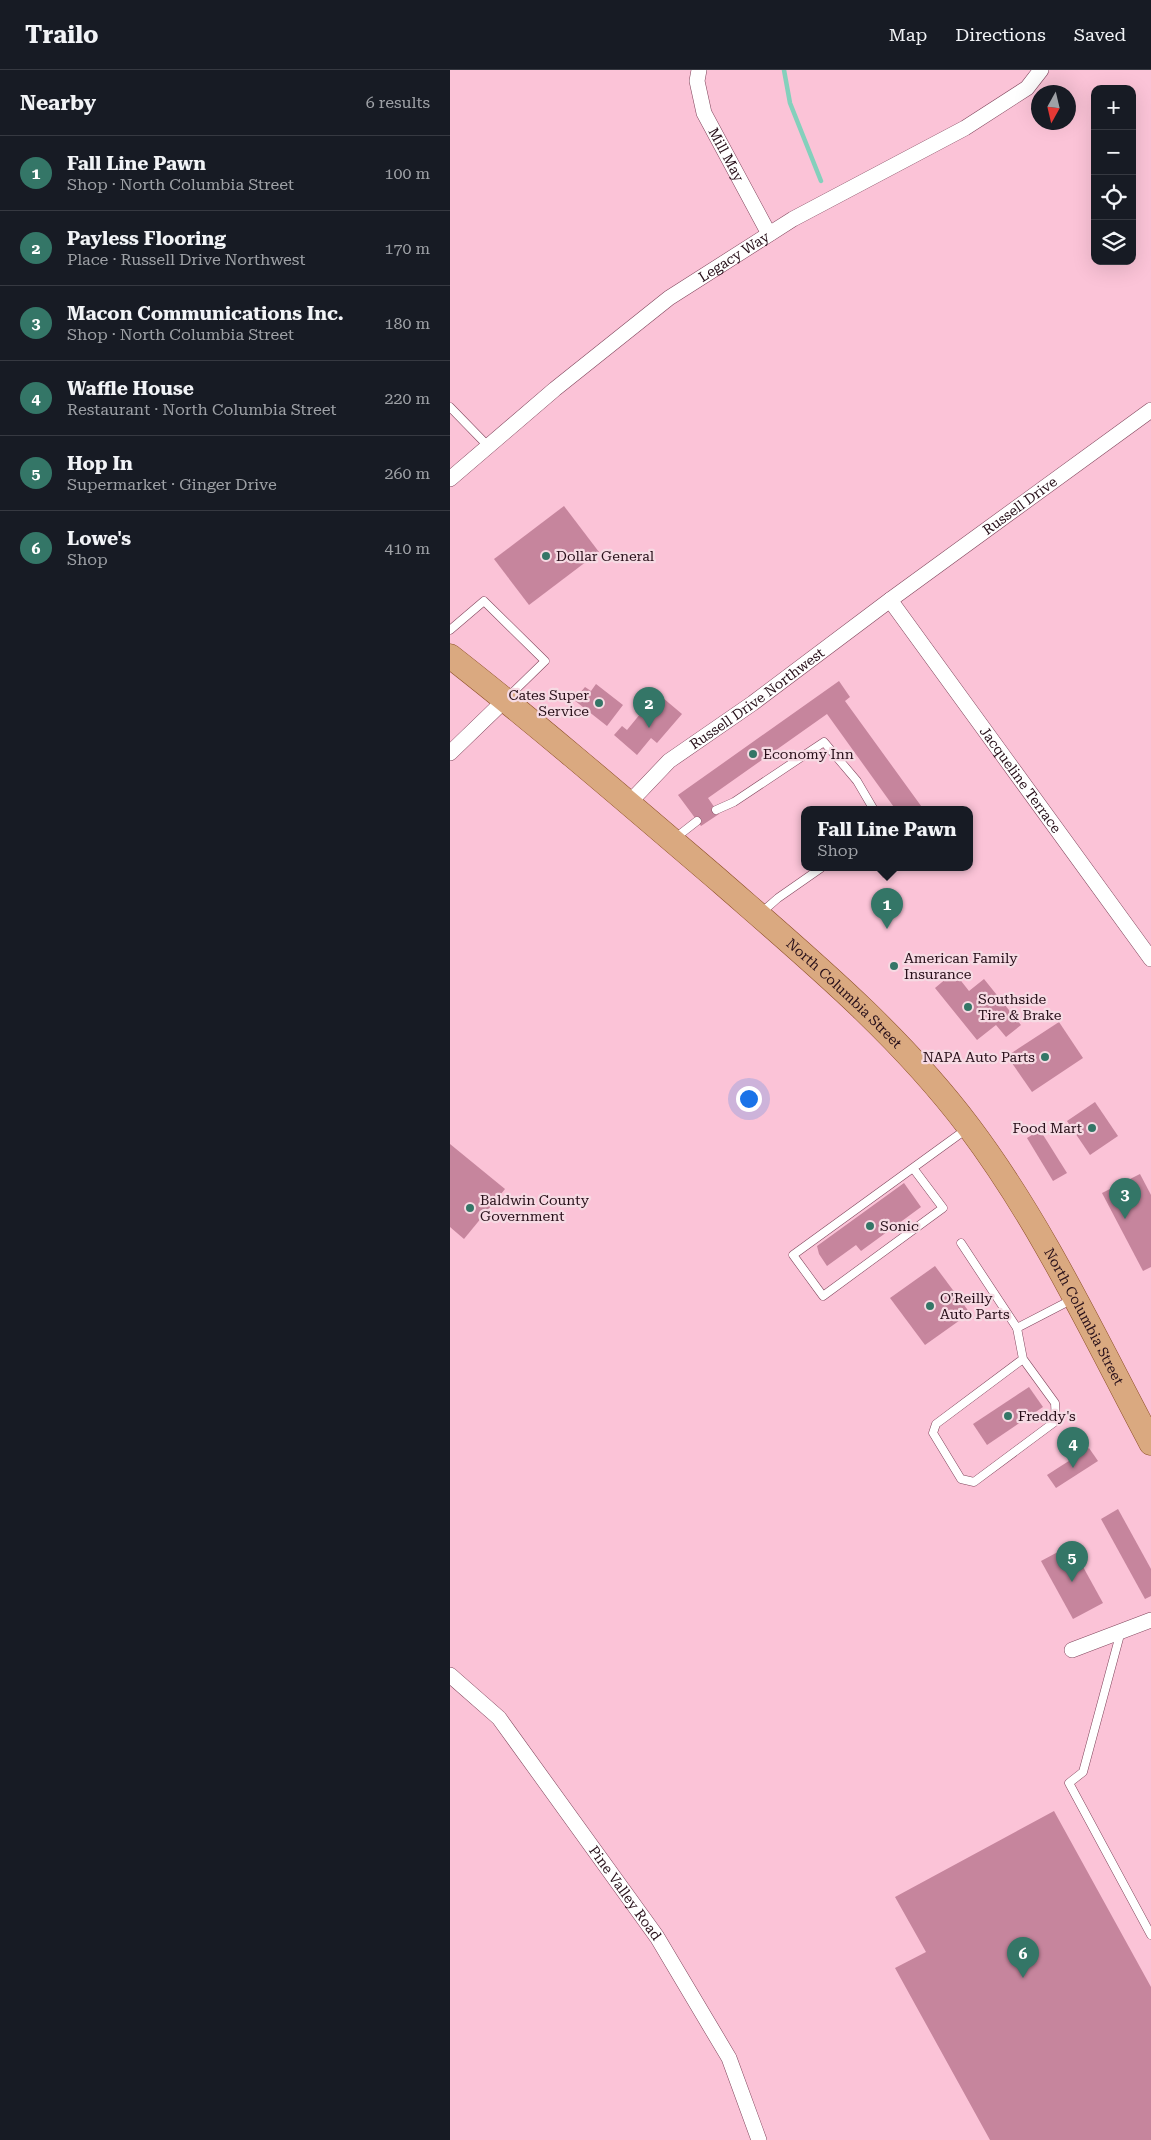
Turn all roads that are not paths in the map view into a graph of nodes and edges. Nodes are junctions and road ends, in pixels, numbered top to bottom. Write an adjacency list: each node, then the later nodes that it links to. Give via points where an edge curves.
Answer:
1 (699, 70): 3 (street, Mill May, via 697,81 704,113)
2 (1041, 70): 3 (street, Legacy Way, via 1027,88 965,128)
3 (769, 234): 6 (street, Legacy Way, via 669,298)
4 (450, 407): 6 (lane)
5 (1151, 410): 8 (street, Russell Drive)
6 (488, 446): 7 (street, Legacy Way)
7 (450, 479)
8 (890, 600): 13 (street, Russell Drive Northwest, via 753,703 669,761); 20 (street, Jacqueline Terrace)
9 (450, 630): 11 (lane, via 484,601 545,661)
10 (450, 656): 11 (main road, North Columbia Street)
11 (505, 700): 12 (street); 13 (main road, North Columbia Street)
12 (450, 753)
13 (629, 803): 17 (main road, North Columbia Street)
14 (872, 806): 15 (lane, via 857,781 824,742 734,802)
15 (716, 810)
16 (697, 821): 17 (lane)
17 (672, 841): 19 (main road, North Columbia Street)
18 (818, 871): 19 (lane)
19 (759, 915): 21 (main road, North Columbia Street, via 818,966 912,1058)
20 (1151, 959)
21 (969, 1127): 22 (lane); 24 (main road, North Columbia Street, via 1015,1193)
22 (913, 1168): 22 (lane, via 793,1255 823,1296 943,1208)
23 (960, 1243): 25 (lane)
24 (1074, 1298): 25 (lane); 27 (main road, North Columbia Street)
25 (1016, 1328): 26 (lane)
26 (1023, 1359): 26 (lane, via 936,1424 933,1433 961,1479 974,1482 1056,1421 1055,1403)
27 (1151, 1443)
28 (1151, 1620): 29 (street)
29 (1121, 1632): 30 (street); 32 (lane, via 1083,1772 1069,1783)
30 (1072, 1650)
31 (450, 1676): 33 (street, Pine Valley Road, via 499,1718 657,1937 728,2058)
32 (1151, 1935)
33 (759, 2140)

